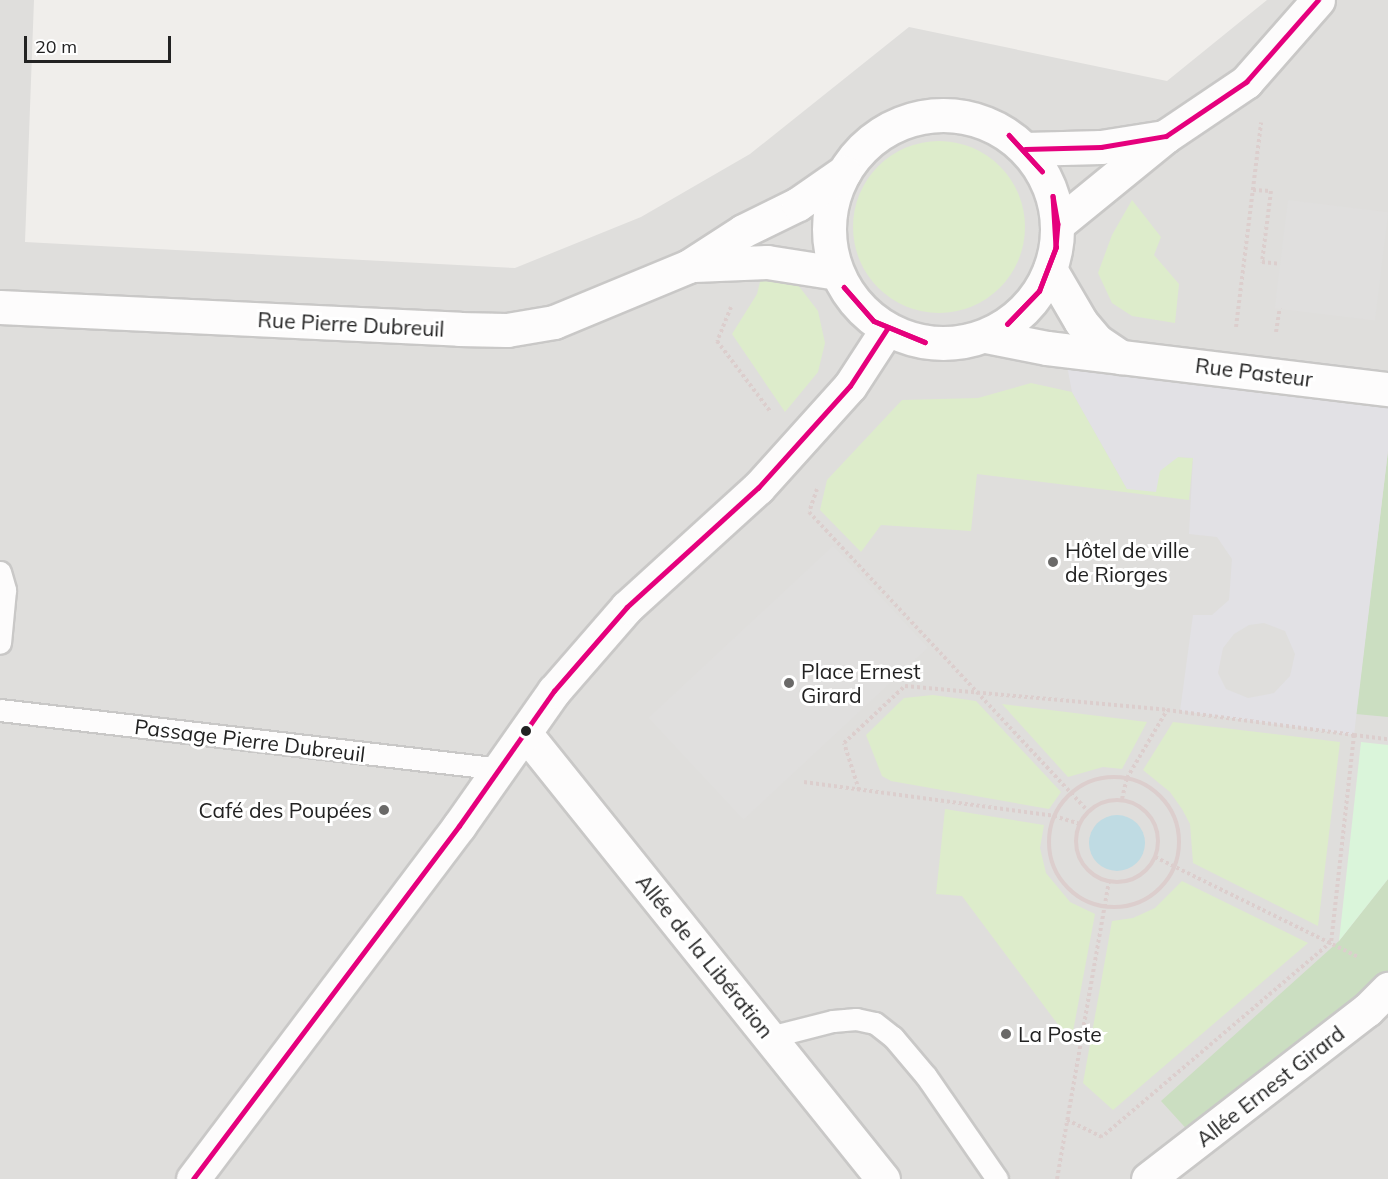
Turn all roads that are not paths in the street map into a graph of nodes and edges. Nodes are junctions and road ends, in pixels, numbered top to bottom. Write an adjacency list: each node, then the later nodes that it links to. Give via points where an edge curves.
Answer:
1 (1311, 10): 2 (street, via 1246,82)
2 (1166, 136): 3 (street, via 1101,147); 5 (street)
3 (1025, 149): 4 (street, via 991,124 950,114 928,115 889,128 863,147); 5 (street, via 1042,171 1053,196)
4 (844, 172): 6 (street, Rue Pierre Dubreuil, via 798,204 743,231); 8 (street, via 830,211 831,254)
5 (1058, 224): 7 (street)
6 (689, 266): 8 (street, Rue Pierre Dubreuil, via 750,261); 9 (street, Rue Pierre Dubreuil, via 587,311 555,322 507,330)
7 (1050, 269): 11 (street, via 1025,309); 12 (street, Rue Pasteur, via 1081,322 1097,341)
8 (837, 273): 10 (street, via 863,310)
9 (0, 307)
10 (887, 329): 11 (street, via 925,342 946,344); 17 (street, via 850,386 758,488 627,607 554,691)
11 (986, 336): 12 (street, Rue Pasteur)
12 (1121, 357): 13 (street, Rue Pasteur)
13 (1388, 389)
14 (0, 572): 15 (lane, via 5,590)
15 (0, 643)
16 (0, 710): 18 (lane, Passage Pierre Dubreuil)
17 (525, 734): 18 (street); 20 (street, Allée de la Libération)
18 (501, 769): 21 (street)
19 (1388, 989): 24 (street, Allée Ernest Girard, via 1368,1010)
20 (770, 1038): 22 (street, Allée de la Libération); 23 (lane, via 833,1021 875,1023 893,1037 926,1076)
21 (193, 1179)
22 (883, 1179)
23 (997, 1179)
24 (1148, 1179)

